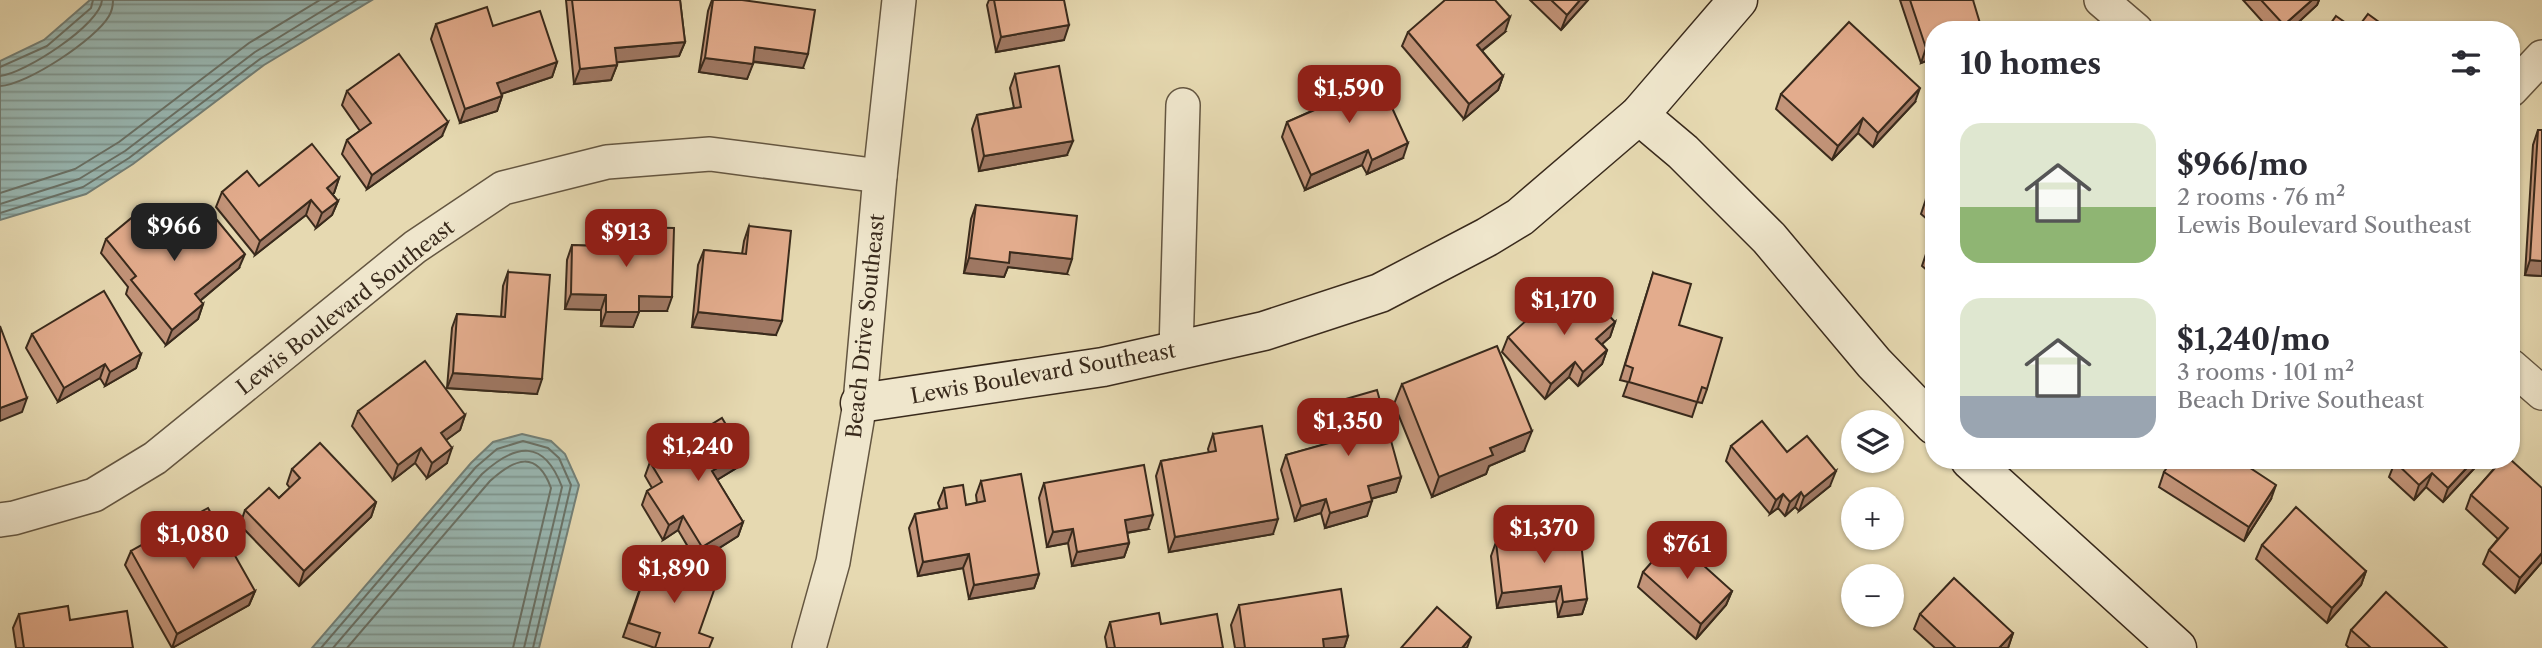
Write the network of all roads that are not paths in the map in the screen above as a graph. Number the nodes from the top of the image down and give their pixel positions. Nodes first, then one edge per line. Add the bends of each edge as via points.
1 (900, 0) edge
2 (1738, 0) edge
3 (2101, 0) edge
4 (2126, 21) edge
5 (2542, 57) edge
6 (2520, 80) edge
7 (1183, 105) dead end
8 (1639, 115) junction
9 (880, 176) junction
10 (1176, 351) junction
11 (2520, 374) edge
12 (2542, 393) edge
13 (860, 403) junction
14 (1925, 416) edge
15 (1980, 469) edge
16 (0, 520) edge
17 (809, 648) edge
18 (2177, 648) edge

1 - 9 street, Beach Drive Southeast
2 - 8 street, Lewis Boulevard Southeast
3 - 4 street
5 - 6 street
7 - 10 street
8 - 10 street, Lewis Boulevard Southeast via 1520,217 1380,293 1264,331
8 - 14 street via 1769,238 1874,363
9 - 13 street, Beach Drive Southeast
9 - 16 street, Lewis Boulevard Southeast via 710,154 607,162 503,188 415,247 155,458 94,495
10 - 13 street, Lewis Boulevard Southeast via 1103,367
11 - 12 street
13 - 17 street, Beach Drive Southeast via 834,562
15 - 18 street

